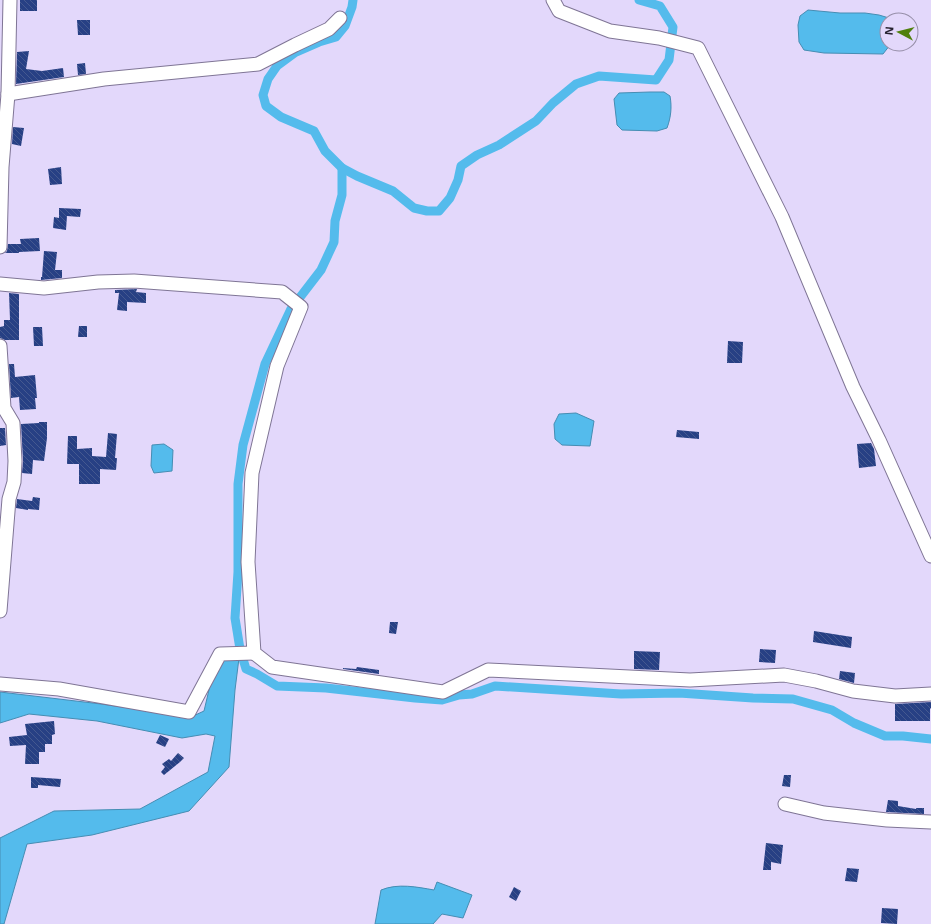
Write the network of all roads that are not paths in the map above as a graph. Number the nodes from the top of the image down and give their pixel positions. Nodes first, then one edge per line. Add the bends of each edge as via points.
1 (10, 0) edge
2 (553, 0) edge
3 (340, 18) dead end
4 (8, 94) junction
5 (0, 247) edge
6 (0, 284) edge
7 (0, 346) edge
8 (2, 408) edge
9 (931, 556) edge
10 (0, 611) edge
11 (254, 654) junction
12 (0, 684) edge
13 (931, 694) edge
14 (784, 804) dead end
15 (931, 822) edge

1 - 4 street
2 - 9 street via 559,10 610,31 659,38 698,48 782,217 853,387
3 - 4 street via 329,29 258,64 104,79
4 - 5 street via 2,167
6 - 11 street via 44,288 134,280 282,292 301,306 277,366 252,473 248,562
7 - 8 street
8 - 10 street via 13,423 15,461 14,482 9,499
11 - 12 street via 220,654 189,712 59,689
11 - 13 street via 272,667 443,692 488,670 690,680 784,675 852,691 895,696
14 - 15 street via 824,813

